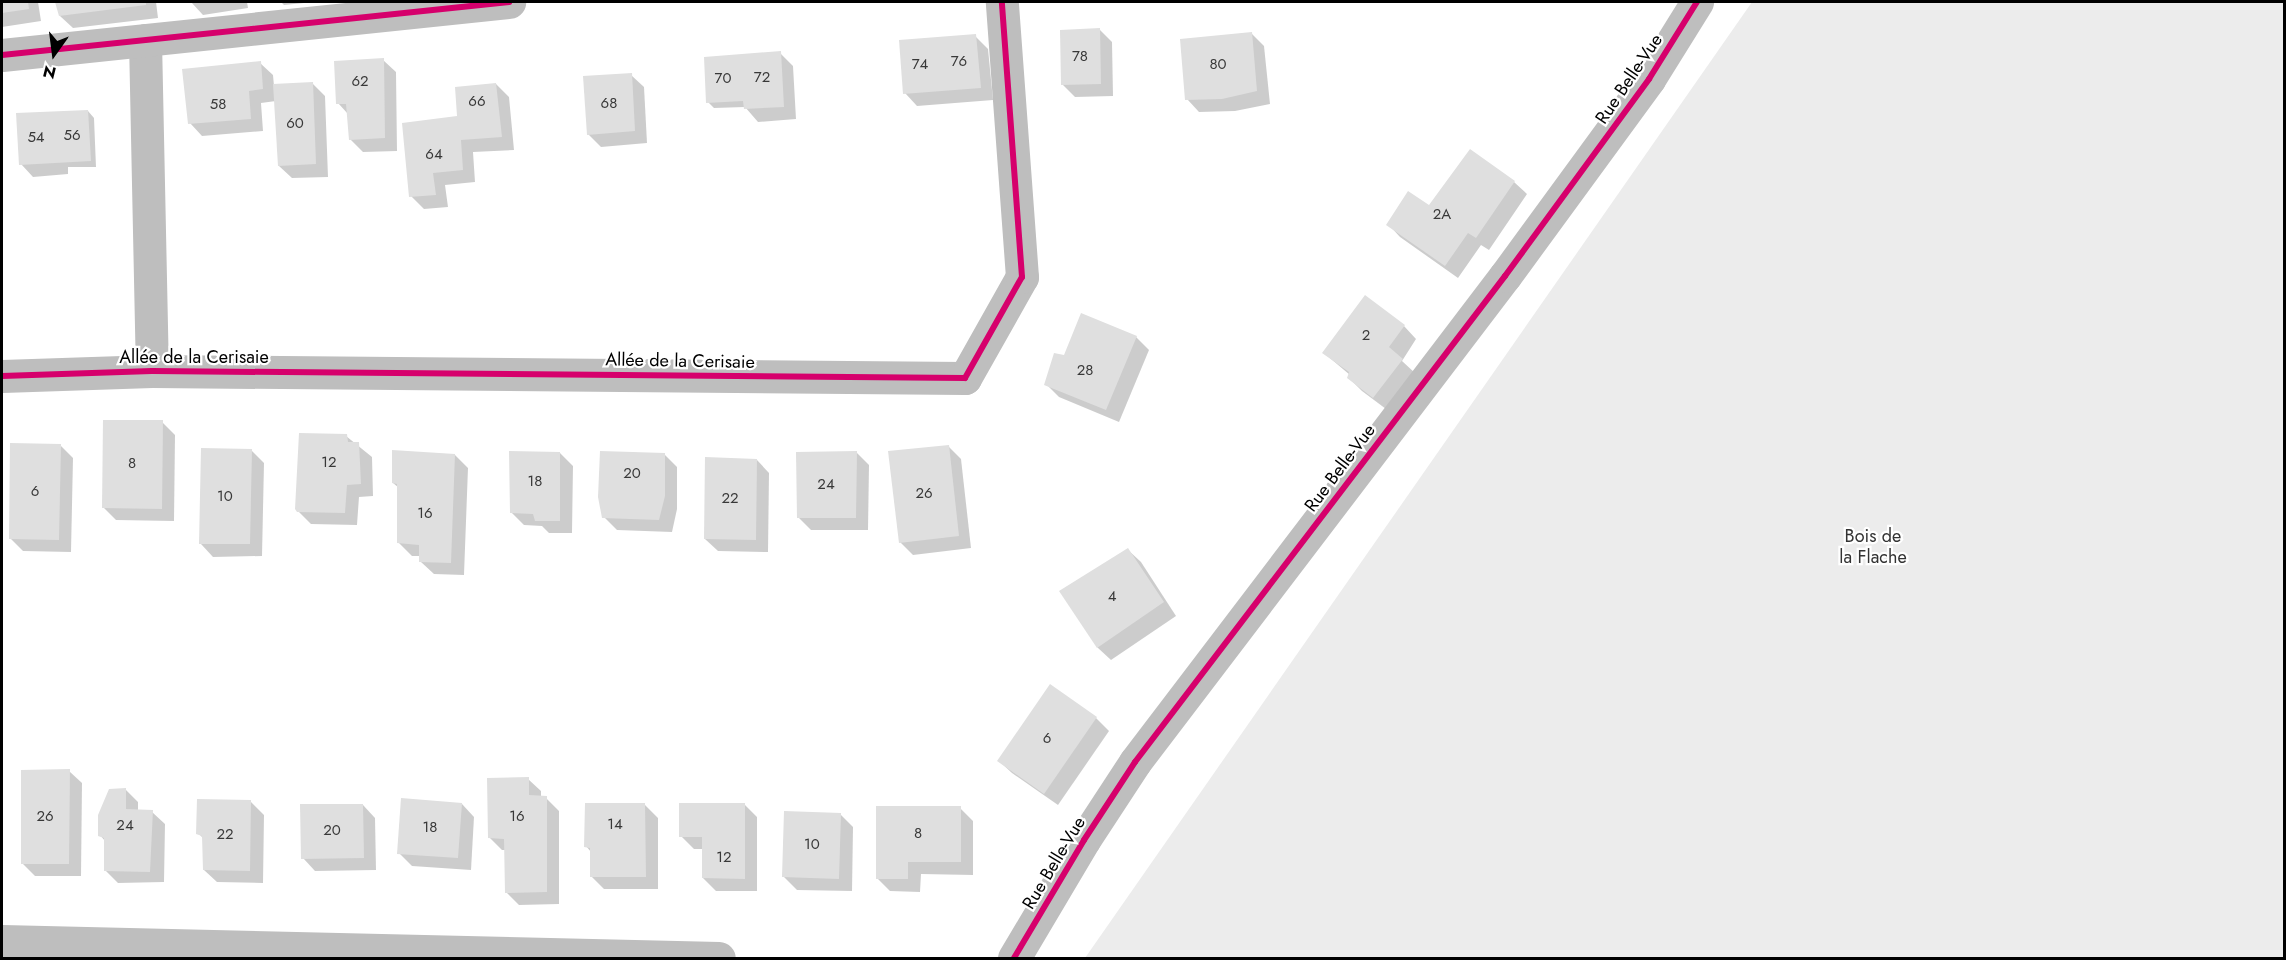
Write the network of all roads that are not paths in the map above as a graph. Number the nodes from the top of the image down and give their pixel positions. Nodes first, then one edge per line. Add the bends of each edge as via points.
1 (509, 2) edge
2 (1002, 2) edge
3 (1697, 2) edge
4 (146, 40) junction
5 (2, 55) edge
6 (152, 371) junction
7 (2, 376) edge
8 (2, 941) edge
9 (718, 958) edge
10 (1014, 958) edge

1 - 4 street
2 - 6 street, Allée de la Cerisaie via 1022,278 966,378
3 - 10 street, Rue Belle-Vue via 1649,79 1505,276 1135,762
4 - 5 street
4 - 6 street, Allée de la Cerisaie
6 - 7 street, Allée de la Cerisaie
8 - 9 street

